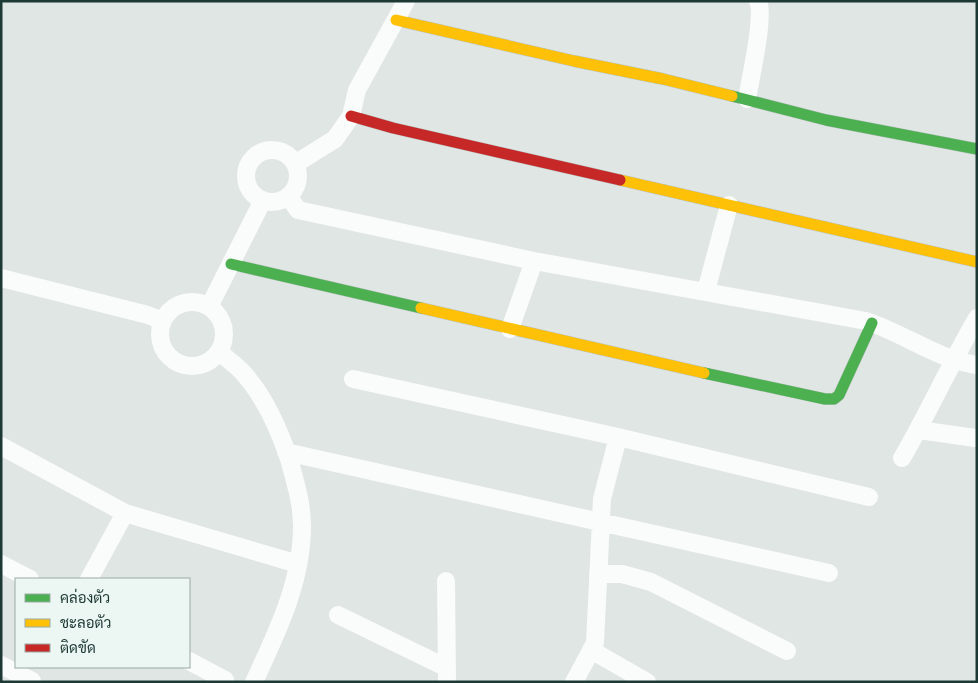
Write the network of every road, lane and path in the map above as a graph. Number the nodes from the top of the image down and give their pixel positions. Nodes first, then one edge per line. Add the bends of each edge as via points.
1 (406, 1) edge
2 (758, 1) edge
3 (396, 20) junction
4 (747, 99) junction
5 (352, 116) junction
6 (977, 149) edge
7 (295, 164) junction
8 (288, 196) junction
9 (263, 200) junction
10 (729, 206) junction
11 (534, 261) junction
12 (977, 262) edge
13 (230, 264) junction
14 (1, 278) edge
15 (706, 291) junction
16 (209, 307) junction
17 (977, 318) edge
18 (163, 321) junction
19 (872, 323) junction
20 (510, 330) junction
21 (219, 352) junction
22 (953, 360) junction
23 (977, 365) edge
24 (352, 379) dead end
25 (919, 430) junction
26 (618, 437) junction
27 (975, 438) dead end
28 (1, 446) edge
29 (286, 452) junction
30 (902, 458) dead end
31 (869, 497) dead end
32 (125, 513) junction
33 (600, 522) junction
34 (1, 564) edge
35 (298, 564) junction
36 (830, 573) dead end
37 (598, 574) junction
38 (28, 578) edge
39 (89, 578) edge
40 (446, 581) dead end
41 (338, 615) dead end
42 (592, 650) junction
43 (787, 651) dead end
44 (190, 662) edge
45 (1, 664) edge
46 (447, 675) edge
47 (34, 676) edge
48 (225, 680) dead end
49 (254, 682) edge
50 (574, 682) edge
51 (647, 682) edge

1 - 3 street
2 - 4 street via 759,27
3 - 4 street
3 - 5 street via 357,90
4 - 6 street via 826,120
5 - 7 street via 335,139
5 - 10 street
7 - 8 street via 297,181
7 - 9 street via 276,150 254,157 246,171 246,180 249,188
8 - 9 street via 280,200
8 - 11 street via 298,210
9 - 13 street
10 - 12 street
10 - 15 street
11 - 15 street
11 - 20 street
13 - 16 street
13 - 20 street
14 - 18 street
15 - 19 street
16 - 18 street via 188,302 169,312
16 - 21 street via 222,322 224,338
17 - 22 street
18 - 21 street via 160,331 165,352 182,365 203,365
19 - 20 street via 839,395 834,399 777,390
19 - 22 street
21 - 29 street via 245,374 278,428
22 - 23 street
22 - 25 street
24 - 26 street
25 - 27 street
25 - 30 street
26 - 31 street
26 - 33 street via 602,499
28 - 32 street
29 - 33 street
29 - 35 street via 302,525
32 - 35 street
32 - 39 street
33 - 36 street
33 - 37 street
34 - 38 street
35 - 49 street via 288,606
37 - 42 street via 596,633
37 - 43 street via 622,574 651,582
40 - 46 street
41 - 46 street
42 - 50 street
42 - 51 street
44 - 48 street
45 - 47 street

